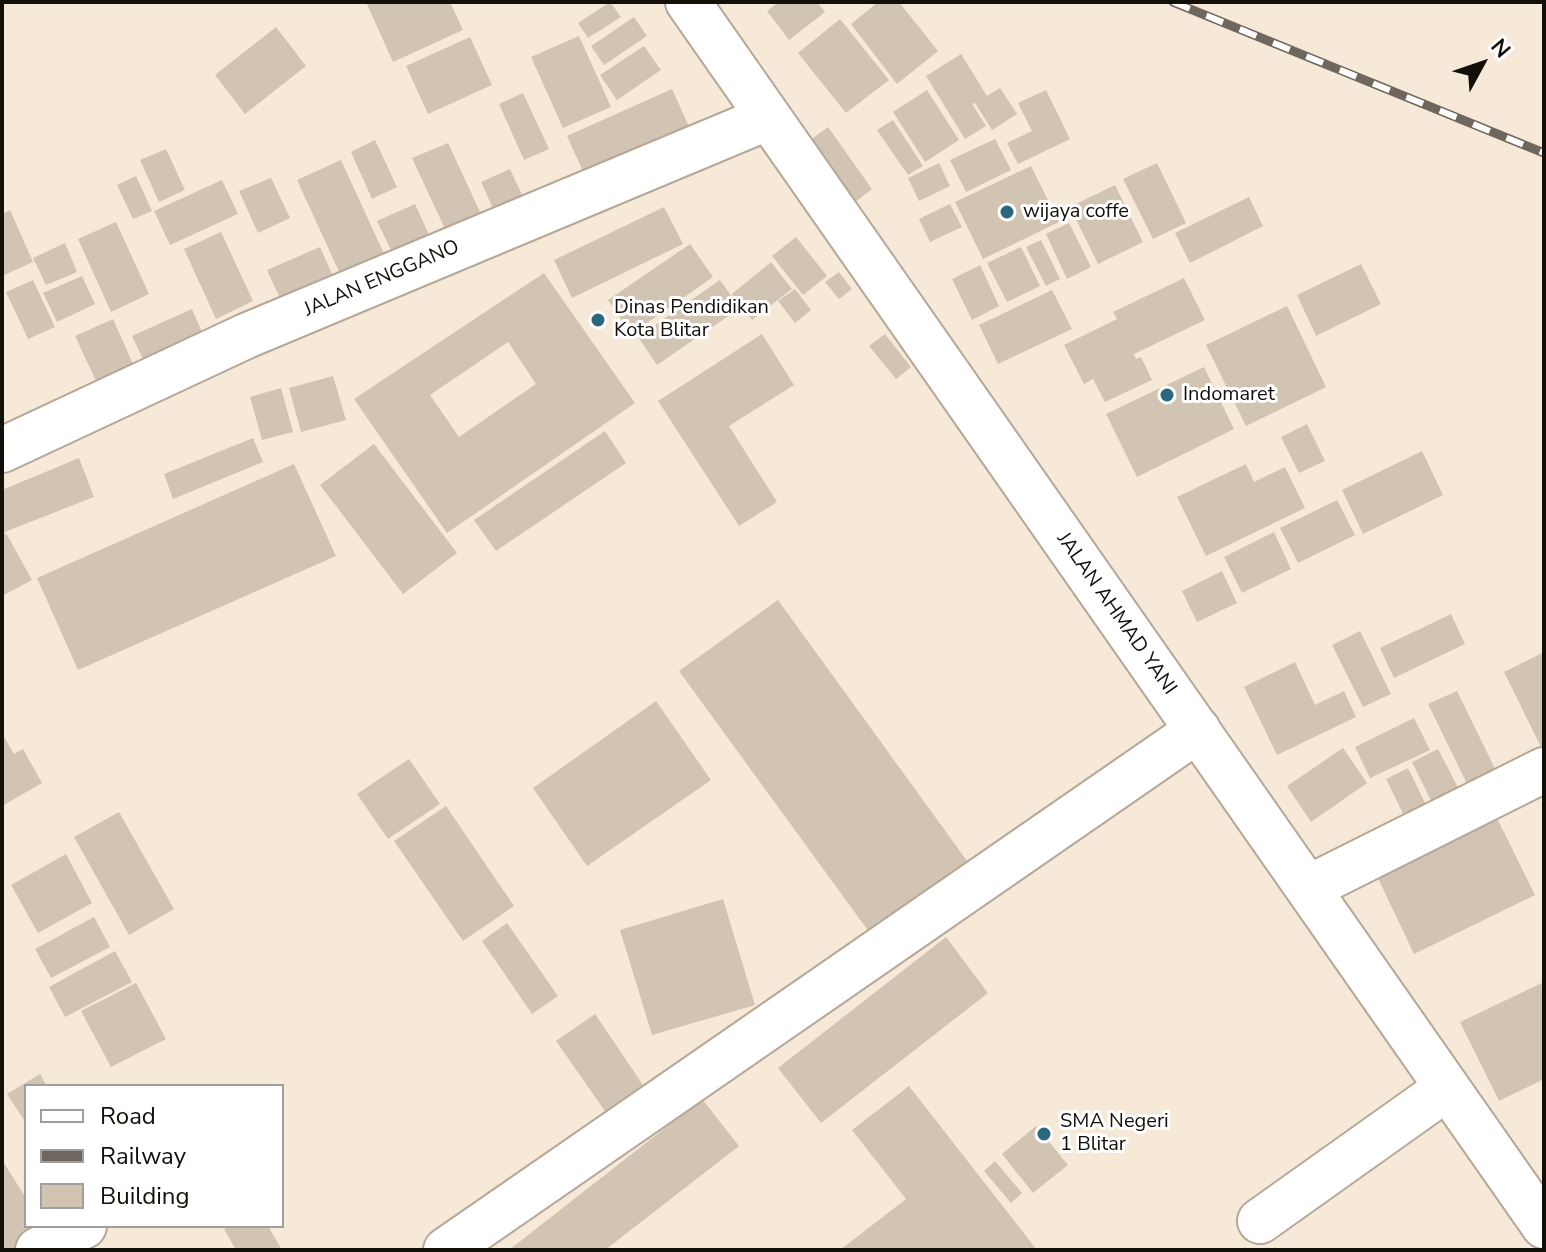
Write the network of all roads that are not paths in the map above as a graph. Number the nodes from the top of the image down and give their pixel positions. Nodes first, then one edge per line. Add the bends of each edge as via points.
1 (688, 2) edge
2 (767, 118) junction
3 (2, 450) edge
4 (1198, 730) junction
5 (1544, 770) edge
6 (1310, 887) junction
7 (1447, 1088) junction
8 (1260, 1221) dead end
9 (1544, 1226) edge
10 (80, 1228) edge
11 (38, 1250) edge
12 (446, 1250) edge

1 - 2 main road, JALAN AHMAD YANI
2 - 3 main road, JALAN ENGGANO via 246,336
2 - 4 main road, JALAN AHMAD YANI
4 - 6 main road, JALAN AHMAD YANI
4 - 12 main road
5 - 6 main road
6 - 7 main road, JALAN AHMAD YANI
7 - 8 main road
7 - 9 main road, JALAN AHMAD YANI
10 - 11 main road

